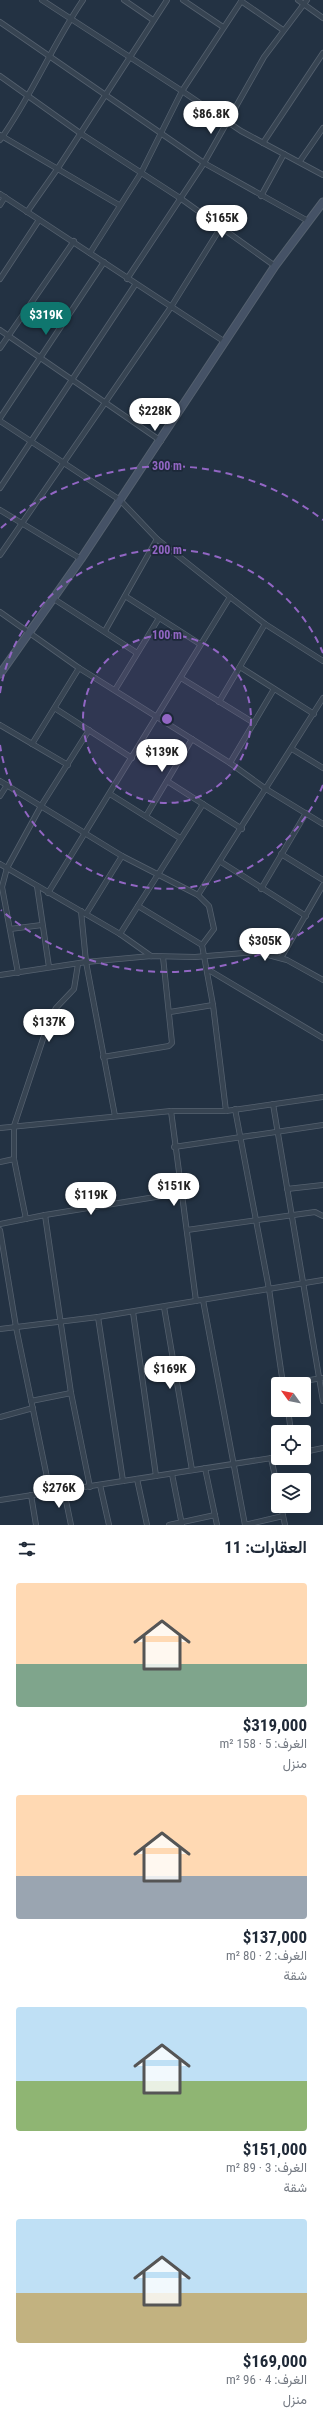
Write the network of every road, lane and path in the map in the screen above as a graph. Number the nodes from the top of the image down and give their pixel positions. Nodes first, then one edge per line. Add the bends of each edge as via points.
1 (42, 0) edge
2 (83, 0) edge
3 (124, 0) edge
4 (167, 0) edge
5 (183, 0) edge
6 (241, 0) edge
7 (298, 0) edge
8 (306, 2) edge
9 (323, 18) edge
10 (70, 19) junction
11 (153, 20) junction
12 (0, 22) edge
13 (223, 27) junction
14 (283, 30) junction
15 (323, 52) edge
16 (48, 54) junction
17 (129, 56) junction
18 (0, 76) edge
19 (182, 90) junction
20 (106, 93) junction
21 (28, 95) junction
22 (228, 122) junction
23 (323, 128) edge
24 (80, 133) junction
25 (162, 133) junction
26 (1, 137) edge
27 (263, 143) junction
28 (284, 154) junction
29 (300, 161) junction
30 (204, 162) junction
31 (58, 168) junction
32 (141, 173) junction
33 (323, 175) edge
34 (0, 194) edge
35 (261, 196) junction
36 (5, 198) junction
37 (180, 198) junction
38 (323, 202) edge
39 (0, 205) edge
40 (119, 205) junction
41 (27, 212) junction
42 (39, 220) junction
43 (308, 221) junction
44 (220, 227) junction
45 (74, 240) junction
46 (90, 253) junction
47 (104, 262) junction
48 (275, 266) junction
49 (0, 279) edge
50 (127, 279) junction
51 (135, 285) junction
52 (171, 308) junction
53 (0, 330) edge
54 (8, 336) junction
55 (225, 342) junction
56 (0, 348) edge
57 (41, 358) junction
58 (73, 380) junction
59 (105, 403) junction
60 (0, 418) edge
61 (0, 421) edge
62 (161, 441) junction
63 (32, 442) junction
64 (63, 462) junction
65 (0, 488) edge
66 (120, 500) junction
67 (0, 510) edge
68 (21, 522) junction
69 (157, 539) junction
70 (0, 555) edge
71 (81, 559) junction
72 (124, 596) junction
73 (230, 597) junction
74 (54, 599) junction
75 (0, 612) edge
76 (159, 618) junction
77 (265, 624) junction
78 (105, 631) junction
79 (29, 632) junction
80 (200, 644) junction
81 (138, 653) junction
82 (323, 661) edge
83 (240, 667) junction
84 (79, 668) junction
85 (0, 674) edge
86 (181, 678) junction
87 (274, 689) junction
88 (115, 690) junction
89 (323, 698) edge
90 (219, 702) junction
91 (56, 709) junction
92 (314, 714) junction
93 (158, 717) junction
94 (254, 723) junction
95 (0, 725) edge
96 (89, 730) junction
97 (192, 739) junction
98 (32, 744) junction
99 (292, 749) junction
100 (132, 758) junction
101 (230, 763) junction
102 (68, 765) junction
103 (323, 768) edge
104 (0, 781) edge
105 (167, 781) junction
106 (6, 785) junction
107 (266, 789) junction
108 (110, 794) junction
109 (0, 796) edge
110 (202, 804) junction
111 (41, 806) junction
112 (306, 813) junction
113 (146, 816) junction
114 (323, 824) edge
115 (242, 829) junction
116 (84, 833) junction
117 (180, 838) junction
118 (281, 854) junction
119 (122, 856) junction
120 (221, 862) junction
121 (0, 864) edge
122 (7, 868) junction
123 (158, 874) junction
124 (323, 880) edge
125 (323, 885) edge
126 (37, 886) junction
127 (261, 889) junction
128 (48, 893) junction
129 (198, 895) junction
130 (138, 906) junction
131 (81, 911) junction
132 (86, 914) junction
133 (306, 916) junction
134 (0, 917) edge
135 (7, 917) junction
136 (42, 925) junction
137 (10, 929) junction
138 (120, 934) junction
139 (202, 945) junction
140 (205, 955) junction
141 (151, 956) junction
142 (163, 956) junction
143 (281, 958) junction
144 (86, 962) junction
145 (78, 964) junction
146 (49, 967) junction
147 (207, 969) junction
148 (18, 973) junction
149 (0, 975) edge
150 (323, 980) edge
151 (213, 1005) junction
152 (170, 1012) junction
153 (323, 1038) edge
154 (103, 1057) junction
155 (323, 1096) edge
156 (272, 1104) junction
157 (235, 1109) junction
158 (171, 1111) junction
159 (226, 1111) junction
160 (115, 1116) junction
161 (323, 1125) edge
162 (14, 1126) junction
163 (0, 1128) edge
164 (277, 1133) junction
165 (240, 1138) junction
166 (174, 1147) junction
167 (14, 1159) junction
168 (0, 1162) edge
169 (323, 1185) edge
170 (287, 1189) junction
171 (180, 1193) junction
172 (45, 1215) junction
173 (292, 1216) junction
174 (323, 1216) edge
175 (26, 1219) junction
176 (255, 1220) junction
177 (0, 1224) edge
178 (0, 1230) edge
179 (187, 1230) junction
180 (2, 1255) edge
181 (323, 1280) edge
182 (304, 1283) junction
183 (269, 1289) junction
184 (203, 1300) junction
185 (196, 1301) junction
186 (164, 1307) junction
187 (133, 1312) junction
188 (98, 1317) junction
189 (60, 1322) junction
190 (16, 1327) junction
191 (0, 1329) edge
192 (283, 1377) edge
193 (321, 1378) edge
194 (311, 1380) edge
195 (71, 1393) junction
196 (31, 1401) junction
197 (323, 1401) edge
198 (33, 1408) junction
199 (0, 1417) edge
200 (323, 1448) edge
201 (311, 1451) edge
202 (271, 1458) edge
203 (234, 1464) junction
204 (205, 1468) junction
205 (192, 1470) junction
206 (172, 1474) junction
207 (156, 1476) junction
208 (138, 1479) junction
209 (123, 1481) junction
210 (100, 1485) junction
211 (90, 1487) junction
212 (64, 1491) junction
213 (50, 1492) junction
214 (31, 1495) junction
215 (0, 1500) edge
216 (282, 1513) edge
217 (215, 1515) junction
218 (283, 1516) junction
219 (182, 1524) edge
220 (36, 1525) edge
221 (71, 1525) edge
222 (109, 1525) edge
223 (147, 1525) edge
224 (169, 1525) edge
225 (217, 1525) edge
226 (245, 1525) edge
227 (285, 1525) edge

1 - 10 street
2 - 10 street
3 - 11 street
4 - 11 street
5 - 13 street
6 - 13 street
6 - 14 street
7 - 8 street
8 - 9 street
8 - 14 street
10 - 16 street
10 - 17 street
11 - 17 street
12 - 16 street
13 - 19 street
14 - 22 street via 256,70
15 - 27 street
16 - 20 street
16 - 21 street
17 - 19 street
17 - 20 street
18 - 21 street
19 - 22 street
19 - 25 street
20 - 24 street
20 - 25 street
21 - 24 street
21 - 26 street
22 - 27 street
22 - 30 street
23 - 29 street
24 - 31 street
24 - 32 street
25 - 30 street
25 - 32 street
26 - 31 street
27 - 28 street
28 - 29 street
28 - 35 street
29 - 33 street
30 - 35 street
30 - 37 street
31 - 40 street
31 - 41 street
32 - 37 street
32 - 40 street
34 - 36 street
35 - 43 street
36 - 39 street
36 - 41 street
37 - 44 street
37 - 50 street
38 - 43 street
40 - 46 street
41 - 42 street
42 - 45 street
42 - 49 street
43 - 48 street
44 - 48 street
44 - 52 street
45 - 46 street
45 - 54 street
46 - 47 street
47 - 50 street
47 - 57 street
48 - 55 street
50 - 51 street
51 - 52 street
51 - 58 street
52 - 55 street
52 - 59 street
53 - 54 street
54 - 56 street
54 - 57 street
55 - 62 street
57 - 58 street
57 - 60 street
58 - 59 street
58 - 63 street
59 - 62 street
59 - 64 street
61 - 63 street
62 - 66 street
63 - 64 street
63 - 65 street
64 - 66 street
64 - 68 street
66 - 69 street
66 - 71 street
67 - 68 street
68 - 70 street
68 - 71 street
69 - 72 street
69 - 73 street
71 - 74 street
72 - 76 street
72 - 78 street
73 - 77 street
73 - 80 street
74 - 78 street
74 - 79 street
75 - 79 street
76 - 80 street
76 - 81 street
77 - 82 street
77 - 83 street
78 - 81 street
79 - 84 street
79 - 85 street
80 - 86 street
81 - 88 street
83 - 87 street
83 - 90 street
84 - 88 street
84 - 91 street
86 - 90 street
86 - 93 street
87 - 92 street
87 - 94 street
88 - 93 street
89 - 92 street
90 - 94 street
91 - 96 street
91 - 98 street
92 - 99 street
93 - 97 street
93 - 100 street
94 - 101 street
95 - 98 street
96 - 100 street
96 - 102 street
97 - 101 street
97 - 105 street
98 - 102 street
99 - 103 street
99 - 107 street
100 - 108 street
101 - 107 street
102 - 111 street
104 - 106 street
105 - 110 street
105 - 113 street
106 - 109 street
106 - 111 street
107 - 112 street
107 - 115 street
108 - 113 street
108 - 116 street
110 - 115 street
110 - 117 street
111 - 116 street
111 - 122 street
112 - 114 street
112 - 118 street
113 - 117 street
115 - 120 street
116 - 119 street
116 - 128 street
117 - 123 street
118 - 124 street
118 - 127 street
119 - 123 street
119 - 132 street
120 - 127 street
120 - 129 street
121 - 122 street
122 - 126 street
122 - 135 street via 2,887
123 - 129 street
123 - 130 street
125 - 133 street
126 - 128 street
126 - 136 street
127 - 133 street
128 - 131 street
129 - 139 street via 209,906 215,923 214,929
130 - 138 street
130 - 139 street
131 - 132 street
131 - 144 street
132 - 138 street
133 - 143 street
134 - 135 street
135 - 137 street
136 - 137 street
136 - 146 street
137 - 148 street
138 - 141 street
139 - 140 street
140 - 142 street
140 - 143 street via 257,952
140 - 147 street
141 - 142 street
141 - 144 street
142 - 152 street
143 - 150 street
144 - 145 street
144 - 154 street
145 - 146 street
145 - 162 street via 74,989 56,1008 49,1021
146 - 148 street
147 - 151 street
147 - 153 street
148 - 149 street
151 - 152 street
151 - 159 street
152 - 154 street via 173,1040 169,1046
154 - 160 street
155 - 156 street
156 - 157 street
156 - 164 street
157 - 159 street
157 - 165 street
158 - 159 street
158 - 160 street
158 - 166 street
160 - 162 street
161 - 164 street
162 - 163 street
162 - 167 street
164 - 165 street
164 - 170 street
165 - 166 street
165 - 176 street
166 - 171 street
167 - 168 street
167 - 175 street
169 - 170 street
170 - 173 street
171 - 172 street
171 - 179 street
172 - 175 street
172 - 189 street
173 - 174 street via 315,1212
173 - 176 street
173 - 182 street
175 - 177 street
176 - 179 street
176 - 183 street
178 - 180 street
179 - 185 street
180 - 190 street
181 - 182 street
182 - 183 street
182 - 193 street
183 - 184 street
183 - 192 street
184 - 185 street
184 - 203 street
185 - 186 street
186 - 187 street
186 - 205 street
187 - 188 street
187 - 207 street
188 - 189 street
188 - 209 street
189 - 190 street
189 - 195 street
190 - 191 street
190 - 196 street
193 - 194 street
193 - 197 street
195 - 196 street
195 - 211 street
196 - 198 street
198 - 199 street
198 - 213 street
200 - 201 street
202 - 203 street
203 - 204 street
203 - 226 street
204 - 205 street
204 - 217 street
205 - 206 street
206 - 207 street
206 - 219 street
207 - 208 street
208 - 209 street
208 - 223 street
209 - 210 street
210 - 211 street
210 - 222 street
211 - 212 street
212 - 213 street
212 - 221 street
213 - 214 street
214 - 215 street
214 - 220 street
216 - 218 street
217 - 219 street
217 - 225 street
218 - 226 street
218 - 227 street
219 - 224 street

